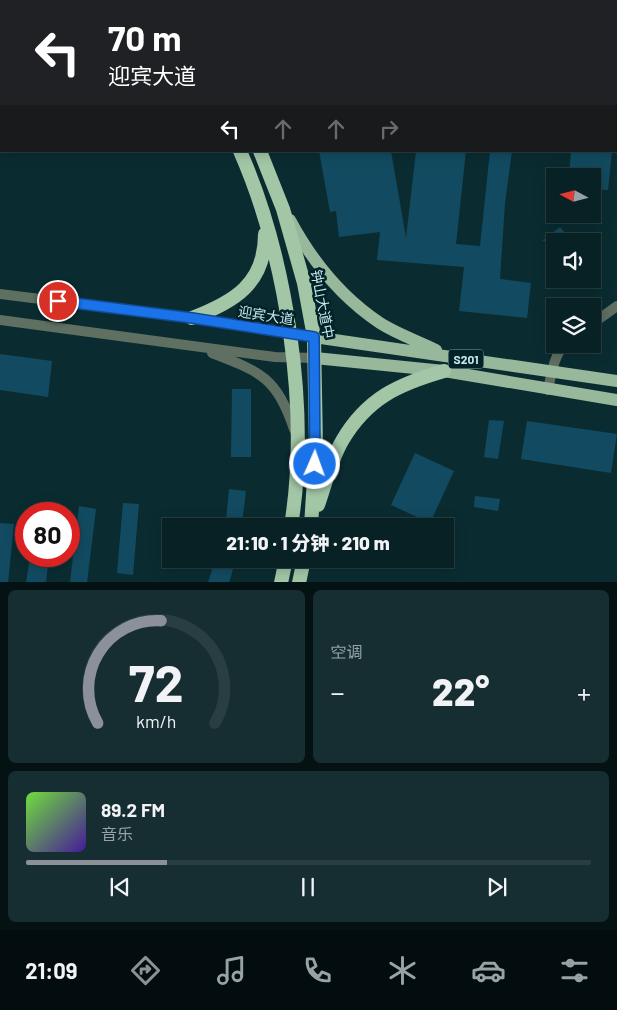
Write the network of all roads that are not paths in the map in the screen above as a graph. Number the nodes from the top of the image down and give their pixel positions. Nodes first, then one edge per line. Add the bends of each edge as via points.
1 (240, 152) edge
2 (260, 152) edge
3 (283, 209) junction
4 (265, 216) junction
5 (0, 294) edge
6 (617, 306) edge
7 (192, 318) junction
8 (601, 318) edge
9 (0, 320) edge
10 (290, 334) junction
11 (314, 337) junction
12 (198, 347) junction
13 (559, 353) edge
14 (447, 356) junction
15 (292, 357) junction
16 (316, 358) junction
17 (444, 371) junction
18 (551, 373) junction
19 (617, 381) edge
20 (548, 390) junction
21 (617, 400) edge
22 (297, 439) junction
23 (292, 518) edge
24 (312, 518) edge
25 (313, 518) edge
26 (284, 568) edge
27 (302, 568) edge
28 (281, 582) edge
29 (299, 582) edge

1 - 4 highway
2 - 3 highway, 钟山大道中
3 - 11 highway, 钟山大道中 via 304,283
3 - 14 main road via 306,249 342,292 381,323
4 - 7 highway via 265,246 260,266 249,286 216,309
4 - 10 highway
5 - 7 street, 迎宾大道
6 - 8 street
7 - 10 street, 迎宾大道
9 - 12 street
10 - 11 street, 迎宾大道
10 - 15 highway
11 - 14 main road, 迎宾大道 / S201
11 - 16 highway, 钟山大道中
12 - 15 street
12 - 22 street via 262,375 286,407
13 - 18 street
14 - 18 main road, 迎宾大道 / S201
15 - 16 street
15 - 22 highway
16 - 17 main road, S201
16 - 24 highway, 钟山大道中
17 - 20 main road, S201
17 - 25 highway via 409,381 386,392 364,412 342,441
18 - 19 main road, 迎宾大道 / S201
18 - 20 street
20 - 21 main road, S201
22 - 23 highway
26 - 28 highway
27 - 29 highway

